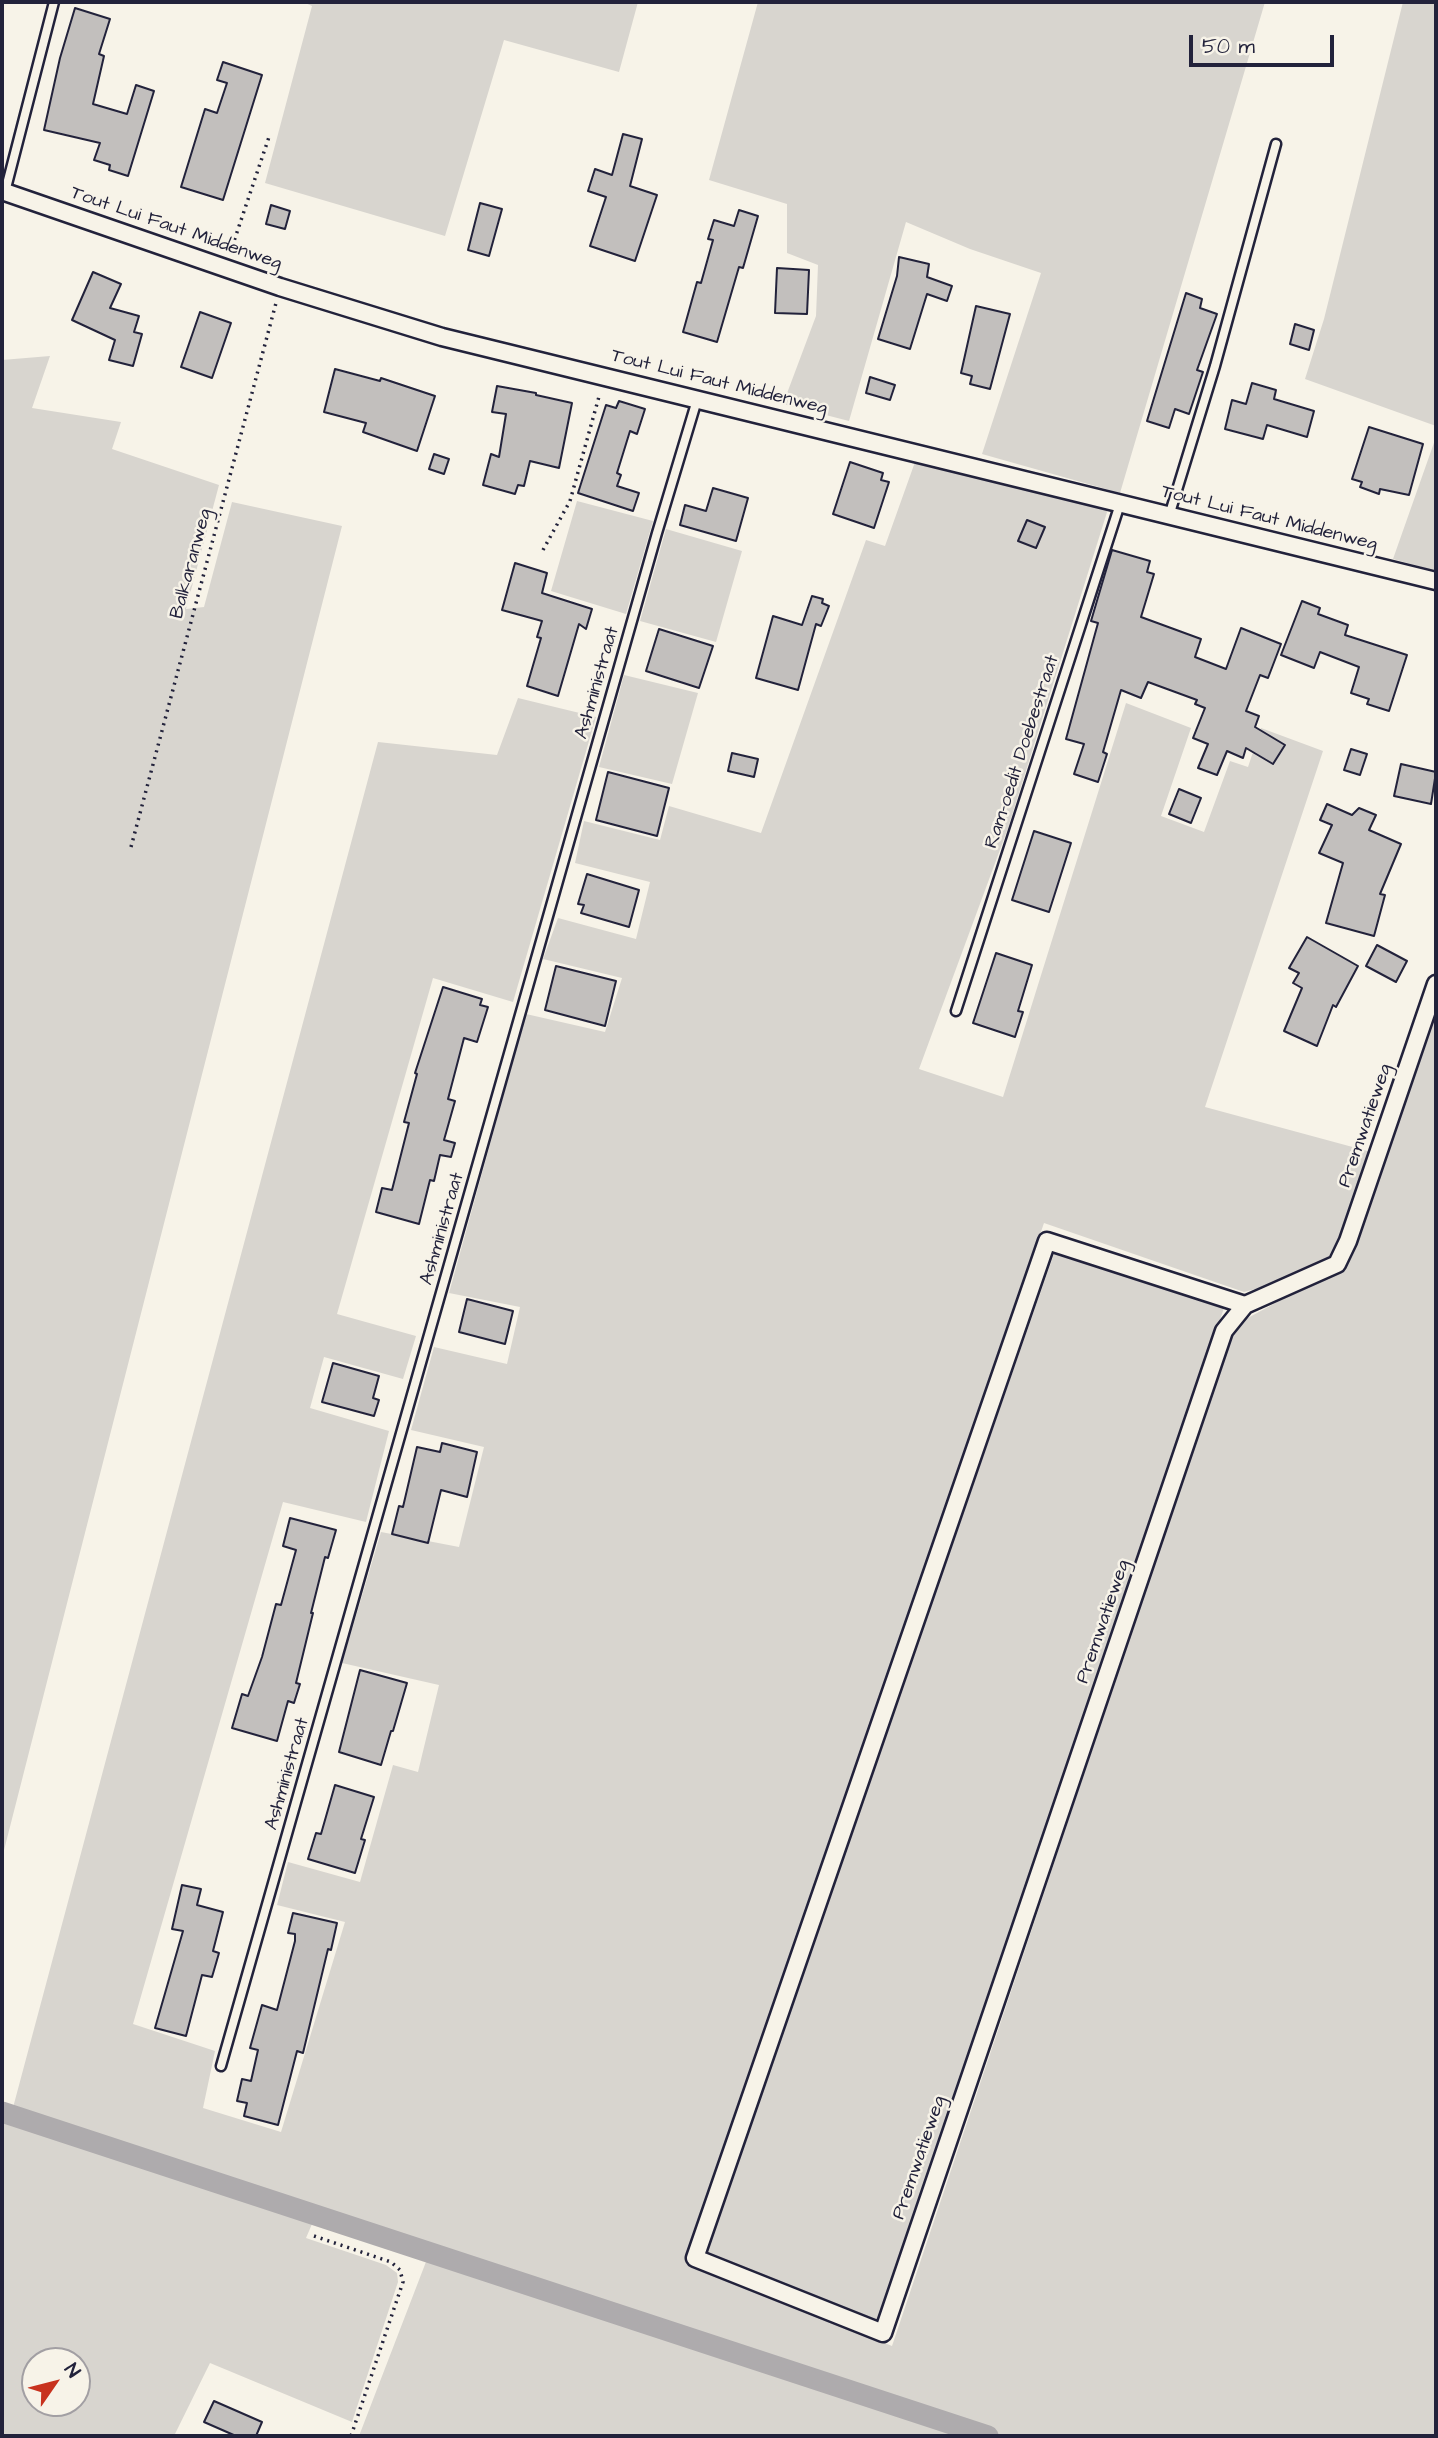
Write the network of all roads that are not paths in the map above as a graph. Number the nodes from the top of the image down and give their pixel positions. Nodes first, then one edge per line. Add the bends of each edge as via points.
1 (54, 2) edge
2 (1276, 144) dead end
3 (4, 192) edge
4 (697, 400) junction
5 (1119, 504) junction
6 (1169, 516) junction
7 (1436, 581) edge
8 (1436, 984) edge
9 (956, 1011) dead end
10 (1245, 1305) junction
11 (221, 2066) dead end

1 - 3 lane
2 - 6 lane
3 - 4 street, Tout Lui Faut Middenweg via 442,337
4 - 5 street, Tout Lui Faut Middenweg
4 - 11 lane, Ashministraat
5 - 6 street, Tout Lui Faut Middenweg
5 - 9 lane, Ram-oedit Doebestraat
6 - 7 street, Tout Lui Faut Middenweg
8 - 10 street, Premwatieweg via 1348,1241 1336,1264
10 - 10 street, Premwatieweg via 1224,1331 883,2333 695,2258 1047,1241

